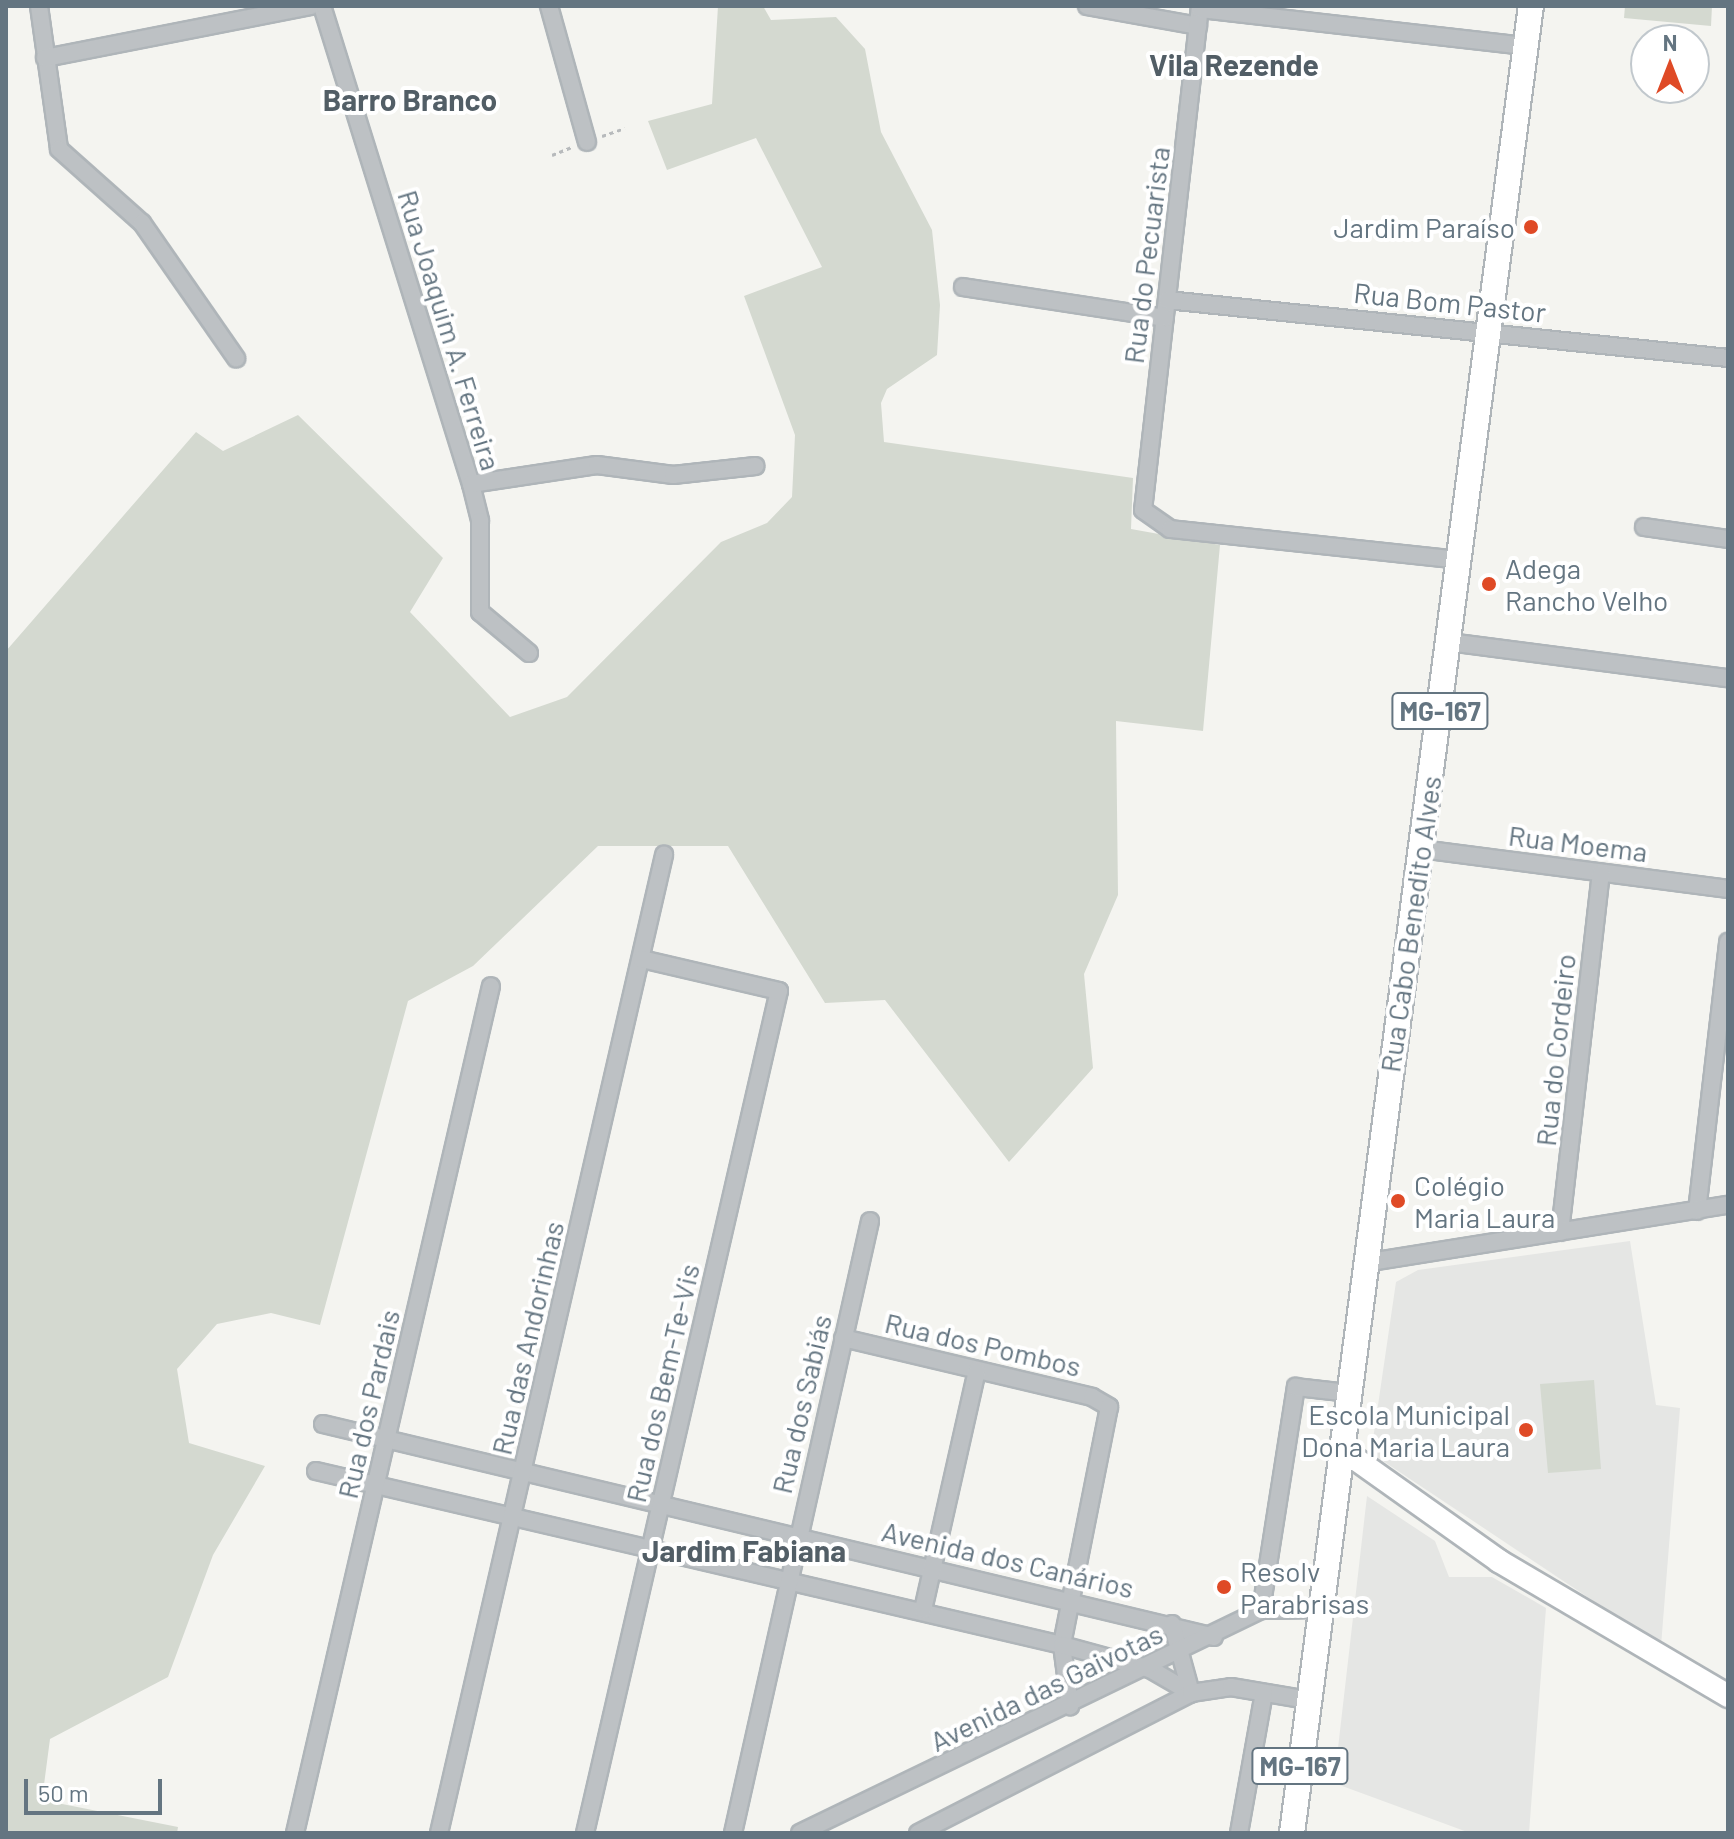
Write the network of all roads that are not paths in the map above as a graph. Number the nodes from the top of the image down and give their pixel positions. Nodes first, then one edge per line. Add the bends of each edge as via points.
1 (39, 6) edge
2 (311, 6) edge
3 (322, 6) edge
4 (549, 6) edge
5 (1087, 6) edge
6 (1531, 6) edge
7 (1200, 7) edge
8 (1198, 26) junction
9 (1526, 46) junction
10 (45, 58) junction
11 (587, 142) road end
12 (963, 287) dead end
13 (1167, 300) junction
14 (1165, 318) junction
15 (1489, 332) junction
16 (236, 358) dead end
17 (1728, 358) edge
18 (756, 466) dead end
19 (471, 484) junction
20 (1644, 527) dead end
21 (1728, 539) edge
22 (1460, 560) junction
23 (1449, 642) junction
24 (529, 653) dead end
25 (1728, 678) edge
26 (1421, 849) junction
27 (664, 855) dead end
28 (1601, 873) junction
29 (1728, 889) edge
30 (1728, 942) edge
31 (642, 959) junction
32 (491, 986) dead end
33 (1728, 1205) edge
34 (1697, 1211) junction
35 (870, 1221) dead end
36 (1560, 1232) junction
37 (1364, 1263) junction
38 (843, 1338) junction
39 (977, 1371) junction
40 (1349, 1393) junction
41 (323, 1424) dead end
42 (386, 1439) junction
43 (1340, 1448) junction
44 (316, 1471) dead end
45 (522, 1472) junction
46 (375, 1486) junction
47 (660, 1505) junction
48 (513, 1517) junction
49 (797, 1538) junction
50 (649, 1550) junction
51 (933, 1567) junction
52 (786, 1580) junction
53 (1068, 1602) junction
54 (1319, 1609) junction
55 (923, 1610) junction
56 (1261, 1610) junction
57 (1172, 1624) junction
58 (1214, 1637) junction
59 (1062, 1645) junction
60 (1177, 1654) junction
61 (1150, 1669) junction
62 (1191, 1693) junction
63 (1264, 1693) junction
64 (1727, 1698) edge
65 (1308, 1700) junction
66 (1070, 1706) junction
67 (295, 1833) edge
68 (439, 1833) edge
69 (585, 1833) edge
70 (733, 1833) edge
71 (800, 1833) edge
72 (918, 1833) edge
73 (1239, 1833) edge
74 (1292, 1833) edge

1 - 10 street
2 - 10 street
3 - 19 street, Rua Joaquim A. Ferreira
4 - 11 street
5 - 8 street
6 - 9 main road, Rua Cabo Benedito Alves / MG-167
7 - 8 street, Rua do Pecuarista
7 - 9 street
8 - 13 street, Rua do Pecuarista
9 - 15 main road, Rua Cabo Benedito Alves / MG-167
10 - 16 street via 59,149 142,223
12 - 14 street
13 - 14 street, Rua do Pecuarista
13 - 15 street, Rua Bom Pastor
14 - 22 street, Rua do Pecuarista via 1143,510 1170,529
15 - 17 street, Rua Bom Pastor
15 - 22 main road, Rua Cabo Benedito Alves / MG-167
18 - 19 street via 673,475 597,465
19 - 24 street, Rua Joaquim A. Ferreira via 480,521 480,612
20 - 21 street
22 - 23 main road, Rua Cabo Benedito Alves / MG-167
23 - 25 street
23 - 26 main road, Rua Cabo Benedito Alves / MG-167
26 - 28 street, Rua Moema
26 - 37 main road, Rua Cabo Benedito Alves / MG-167
27 - 31 street, Rua das Andorinhas
28 - 29 street, Rua Moema
28 - 36 street, Rua do Cordeiro
30 - 34 street
31 - 45 street, Rua das Andorinhas
31 - 47 street, Rua dos Bem-Te-Vis via 779,991
32 - 42 street, Rua dos Pardais
33 - 34 street
34 - 36 street
35 - 38 street, Rua dos Sabiás
36 - 37 street
37 - 40 main road, Rua Cabo Benedito Alves / MG-167
38 - 39 street, Rua dos Pombos
38 - 49 street, Rua dos Sabiás
39 - 51 street
39 - 53 street, Rua dos Pombos via 1109,1407
40 - 43 main road, Rua Cabo Benedito Alves / MG-167
40 - 56 street via 1296,1387
41 - 42 street, Avenida dos Canários
42 - 45 street, Avenida dos Canários
42 - 46 street, Rua dos Pardais
43 - 54 main road, Rua Cabo Benedito Alves / MG-167
43 - 64 street via 1499,1561
44 - 46 street
45 - 47 street, Avenida dos Canários
45 - 48 street, Rua das Andorinhas
46 - 48 street
46 - 67 street, Rua dos Pardais
47 - 49 street, Avenida dos Canários
47 - 50 street, Rua dos Bem-Te-Vis
48 - 50 street
48 - 68 street, Rua das Andorinhas
49 - 51 street, Avenida dos Canários
49 - 52 street, Rua dos Sabiás
50 - 52 street
50 - 69 street, Rua dos Bem-Te-Vis
51 - 53 street, Avenida dos Canários
51 - 55 street
52 - 55 street
52 - 70 street, Rua dos Sabiás
53 - 57 street, Avenida dos Canários
53 - 59 street
54 - 56 street, Avenida das Gaivotas
54 - 65 main road, Rua Cabo Benedito Alves / MG-167
55 - 59 street
56 - 58 street, Avenida das Gaivotas
57 - 58 street, Avenida dos Canários
57 - 60 street
58 - 60 street, Avenida das Gaivotas
59 - 61 street
59 - 66 street
60 - 61 street, Avenida das Gaivotas
60 - 62 street
61 - 62 street
61 - 66 street, Avenida das Gaivotas
62 - 63 street via 1231,1687
62 - 72 street
63 - 65 street
63 - 73 street
65 - 74 main road, MG-167
66 - 71 street, Avenida das Gaivotas

